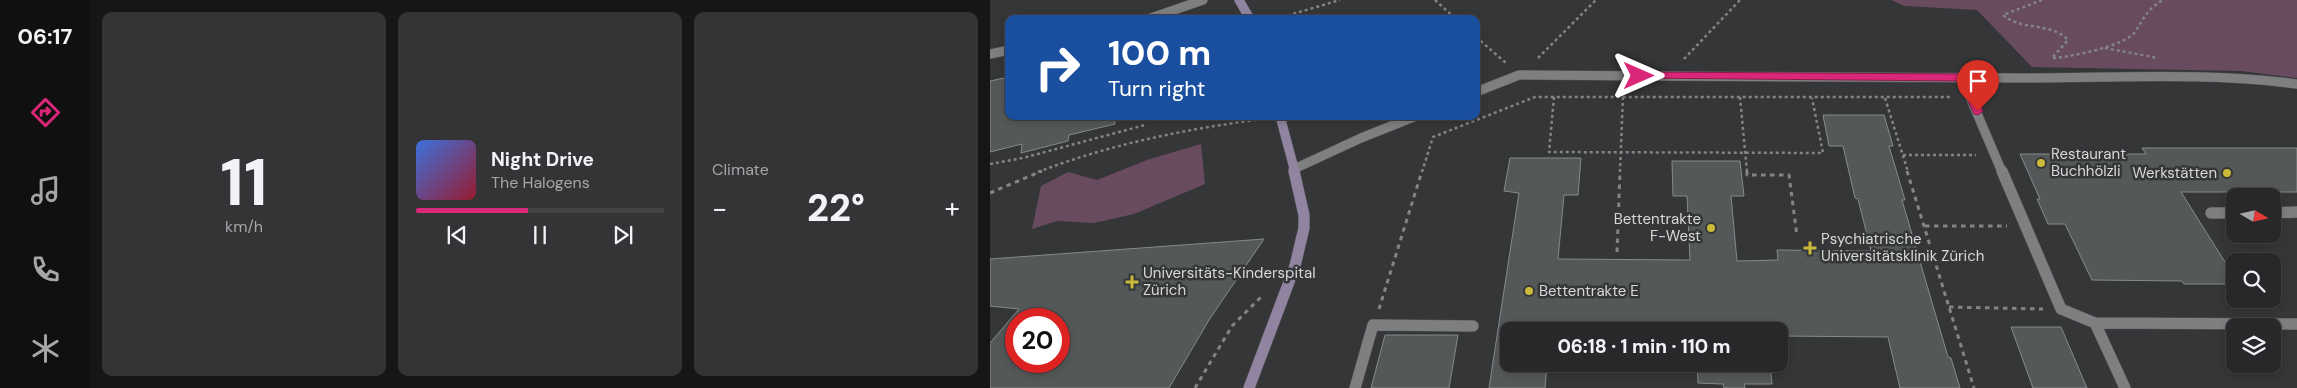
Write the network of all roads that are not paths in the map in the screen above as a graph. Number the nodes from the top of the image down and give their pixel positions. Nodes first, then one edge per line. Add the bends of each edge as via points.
1 (1203, 0) edge
2 (1239, 0) edge
3 (1160, 15) edge
4 (1248, 15) edge
5 (1005, 51) edge
6 (990, 54) edge
7 (1962, 78) junction
8 (2297, 84) edge
9 (1480, 90) edge
10 (1281, 120) edge
11 (1406, 120) edge
12 (1294, 169) junction
13 (2297, 212) edge
14 (2211, 213) dead end
15 (2226, 213) edge
16 (2281, 213) edge
17 (2095, 323) junction
18 (2297, 324) edge
19 (1473, 326) dead end
20 (1249, 388) edge
21 (1355, 388) edge
22 (2124, 388) edge

1 - 3 street
2 - 4 street
5 - 6 street
7 - 8 street via 2159,74
7 - 9 street via 1519,75
7 - 17 street via 2061,309
10 - 12 street
11 - 12 street
12 - 20 street via 1304,214 1301,245
13 - 16 street
14 - 15 street
17 - 18 street
17 - 22 street
19 - 21 street via 1373,325

